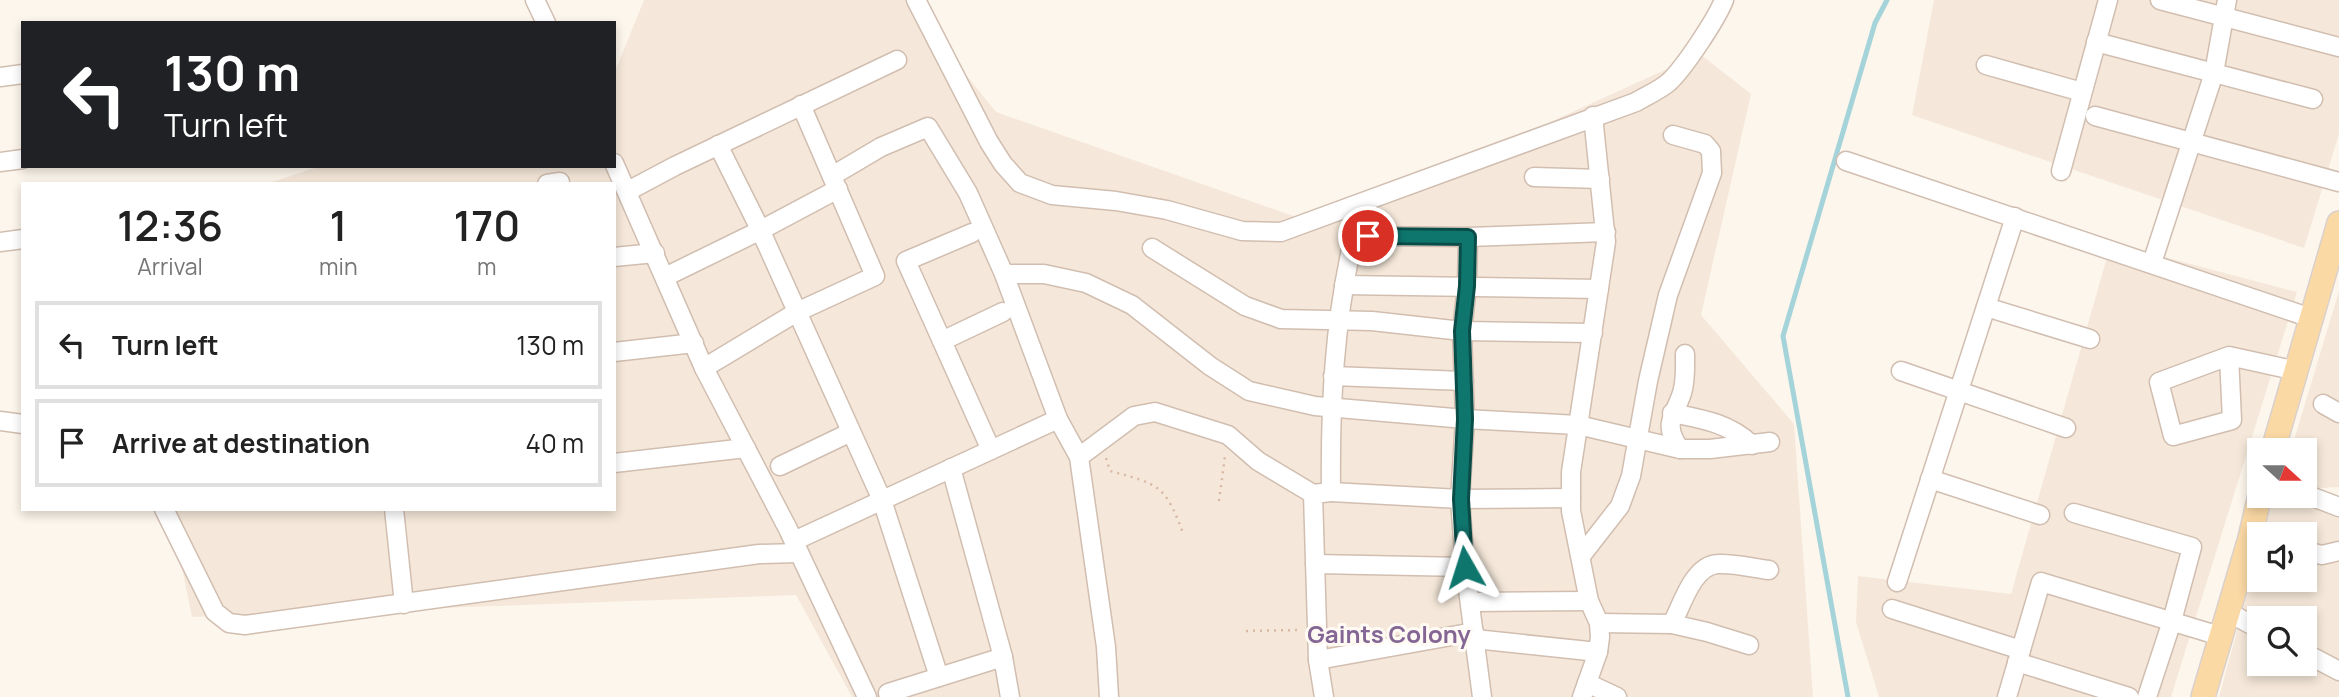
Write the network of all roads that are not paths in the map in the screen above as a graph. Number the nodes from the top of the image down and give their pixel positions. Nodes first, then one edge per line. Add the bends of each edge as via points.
1 (535, 0) edge
2 (916, 0) edge
3 (1724, 0) edge
4 (2108, 0) edge
5 (2160, 0) edge
6 (2226, 9) edge
7 (545, 21) edge
8 (2096, 42) junction
9 (2339, 47) edge
10 (897, 60) dead end
11 (1986, 65) dead end
12 (2214, 73) junction
13 (21, 74) edge
14 (0, 77) edge
15 (2082, 92) junction
16 (2313, 99) dead end
17 (801, 105) junction
18 (1593, 116) junction
19 (2095, 116) dead end
20 (1673, 135) dead end
21 (2193, 143) junction
22 (718, 145) junction
23 (21, 159) edge
24 (1846, 161) dead end
25 (0, 162) edge
26 (616, 167) edge
27 (2061, 171) dead end
28 (1534, 177) dead end
29 (1600, 179) junction
30 (835, 182) junction
31 (2339, 182) edge
32 (628, 191) junction
33 (2015, 217) junction
34 (2339, 223) edge
35 (761, 230) junction
36 (1605, 232) junction
37 (972, 233) dead end
38 (1468, 237) junction
39 (21, 239) edge
40 (0, 242) edge
41 (1152, 248) dead end
42 (655, 253) junction
43 (616, 257) edge
44 (2152, 263) junction
45 (1004, 274) junction
46 (665, 277) junction
47 (1344, 285) junction
48 (1467, 286) junction
49 (1599, 289) junction
50 (1986, 307) junction
51 (797, 312) junction
52 (1003, 312) dead end
53 (2311, 318) junction
54 (1338, 320) junction
55 (1462, 331) junction
56 (1592, 333) junction
57 (2090, 339) dead end
58 (942, 341) junction
59 (694, 343) junction
60 (616, 352) edge
61 (1685, 354) dead end
62 (2229, 356) junction
63 (704, 368) junction
64 (1900, 371) dead end
65 (2297, 372) junction
66 (1333, 376) junction
67 (1464, 381) junction
68 (1959, 392) junction
69 (1330, 407) junction
70 (1672, 413) junction
71 (1058, 419) junction
72 (1465, 419) junction
73 (0, 421) edge
74 (21, 424) edge
75 (1578, 425) junction
76 (2066, 428) dead end
77 (852, 432) junction
78 (2277, 438) edge
79 (1638, 439) junction
80 (1770, 442) dead end
81 (1752, 445) junction
82 (746, 449) junction
83 (1680, 449) junction
84 (991, 450) junction
85 (1079, 457) junction
86 (616, 462) edge
87 (780, 466) dead end
88 (951, 468) junction
89 (1930, 479) junction
90 (1322, 493) junction
91 (1571, 498) junction
92 (1461, 499) junction
93 (2317, 499) edge
94 (882, 500) junction
95 (2339, 507) edge
96 (165, 511) edge
97 (394, 511) edge
98 (2074, 513) dead end
99 (2040, 515) dead end
100 (797, 547) junction
101 (2339, 551) edge
102 (2317, 554) edge
103 (1581, 556) junction
104 (2247, 561) edge
105 (1315, 564) junction
106 (1465, 567) junction
107 (1769, 570) dead end
108 (1897, 582) dead end
109 (1589, 601) junction
110 (1471, 602) junction
111 (404, 604) junction
112 (1892, 608) dead end
113 (2228, 612) junction
114 (2172, 621) junction
115 (2247, 622) edge
116 (1599, 623) junction
117 (1672, 624) junction
118 (1475, 635) junction
119 (2220, 636) junction
120 (1749, 645) dead end
121 (1598, 652) junction
122 (2019, 656) junction
123 (1003, 657) junction
124 (2317, 659) edge
125 (1318, 660) junction
126 (2339, 671) edge
127 (939, 677) junction
128 (1584, 690) edge
129 (888, 692) dead end
130 (867, 697) edge
131 (1010, 697) edge
132 (1109, 697) edge
133 (1324, 697) edge
134 (1482, 697) edge
135 (1617, 697) edge
136 (2007, 697) edge
137 (2129, 697) edge
138 (2147, 697) edge
139 (2203, 697) edge

1 - 7 street
2 - 18 street via 989,142 1020,183 1052,195 1167,210 1242,231 1280,232 1309,223
3 - 18 street via 1669,82 1636,102
4 - 8 street
5 - 6 street
6 - 9 street
6 - 12 street
8 - 12 street
8 - 15 street
10 - 17 street
11 - 15 street
12 - 16 street
12 - 21 street
13 - 14 street
15 - 27 street
17 - 22 street
17 - 30 street
18 - 29 street
19 - 21 street
20 - 79 street via 1706,144 1712,173 1668,295
21 - 31 street
21 - 44 street
22 - 32 street
22 - 35 street
23 - 25 street
24 - 33 street
26 - 32 street
28 - 29 street
29 - 36 street
30 - 35 street
30 - 45 street via 881,147 928,127 968,193
30 - 51 street via 875,276
32 - 42 street
33 - 44 street
33 - 50 street
34 - 53 main road
35 - 46 street
35 - 51 street
36 - 38 street
36 - 49 street
37 - 58 street via 906,261
38 - 47 street via 1354,236
38 - 48 street
39 - 40 street
41 - 54 street via 1245,306 1281,319
42 - 43 street
42 - 46 street
44 - 53 street
45 - 69 street via 1044,274 1086,283 1132,305 1249,391
45 - 71 street
46 - 59 street
47 - 48 street
47 - 54 street
48 - 49 street
48 - 55 street
49 - 56 street
50 - 57 street
50 - 68 street
51 - 63 street
51 - 77 street
52 - 58 street
53 - 65 main road
54 - 55 street
54 - 66 street
55 - 56 street
55 - 67 street
56 - 75 street
58 - 84 street
59 - 60 street
59 - 63 street
61 - 70 street via 1686,375
62 - 62 street via 2159,382 2173,436 2232,419
62 - 65 street
63 - 82 street
64 - 68 street
65 - 78 main road
66 - 67 street
66 - 69 street
67 - 72 street
68 - 76 street
68 - 89 street
69 - 72 street
69 - 90 street
70 - 81 street via 1726,426
70 - 83 street via 1671,437
71 - 84 street
71 - 85 street
72 - 75 street
72 - 92 street
73 - 74 street
75 - 79 street
75 - 91 street
77 - 87 street
77 - 94 street
79 - 83 street
79 - 103 street via 1620,506
80 - 81 street
81 - 83 street
82 - 86 street
82 - 100 street
84 - 88 street
85 - 90 street via 1134,416 1155,412 1228,435 1258,461
85 - 132 street
88 - 94 street
88 - 123 street
89 - 99 street
89 - 108 street
90 - 92 street
90 - 105 street
91 - 92 street
91 - 103 street
92 - 106 street
93 - 95 street
94 - 100 street
94 - 127 street
96 - 111 street via 215,612 229,623 245,625
97 - 111 street
98 - 114 street via 2192,547
100 - 111 street
100 - 130 street
101 - 102 street
103 - 109 street
104 - 113 main road
105 - 106 street
105 - 125 street
106 - 110 street
107 - 117 street via 1717,564 1705,567
109 - 110 street
109 - 116 street
110 - 118 street
112 - 122 street
113 - 115 street
113 - 119 main road
114 - 119 street
114 - 122 street via 2040,582
114 - 138 street
116 - 117 street
116 - 121 street
117 - 120 street
118 - 121 street
118 - 125 street
118 - 134 street
119 - 139 main road
121 - 128 street
122 - 136 street
122 - 137 street
123 - 127 street
123 - 131 street
124 - 126 street
125 - 133 street
127 - 129 street
128 - 135 street

